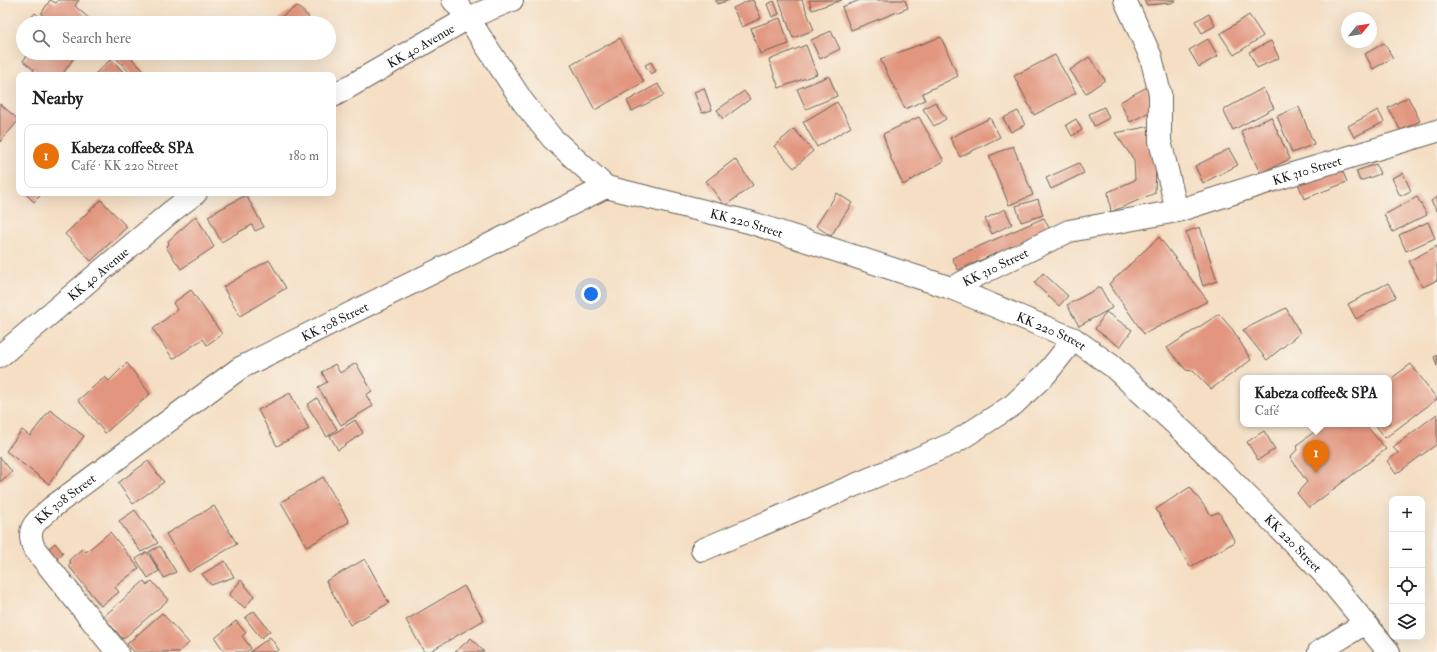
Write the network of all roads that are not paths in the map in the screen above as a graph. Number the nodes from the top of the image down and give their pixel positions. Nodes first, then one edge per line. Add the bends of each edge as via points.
1 (453, 0) edge
2 (512, 0) edge
3 (1125, 0) edge
4 (468, 18) junction
5 (336, 94) edge
6 (1437, 131) edge
7 (606, 187) junction
8 (192, 196) edge
9 (1177, 211) junction
10 (951, 288) junction
11 (1074, 339) junction
12 (0, 356) edge
13 (702, 550) dead end
14 (1365, 623) junction
15 (117, 652) edge
16 (1319, 652) edge
17 (1389, 652) edge

1 - 4 street
2 - 4 street, KK 40 Avenue
3 - 9 street via 1151,57 1160,94 1160,141
4 - 5 street, KK 40 Avenue
4 - 7 street via 523,102 552,138
6 - 9 street, KK 310 Street
7 - 10 street, KK 220 Street via 749,222
7 - 15 street, KK 308 Street via 240,368 51,508 33,525 30,538 34,548
8 - 12 street, KK 40 Avenue
9 - 10 street, KK 310 Street via 1069,231
10 - 11 street, KK 220 Street
11 - 13 street via 1046,374 1013,405 954,443
11 - 14 street, KK 220 Street via 1112,366 1187,435 1328,578
14 - 16 street
14 - 17 street, KK 220 Street

